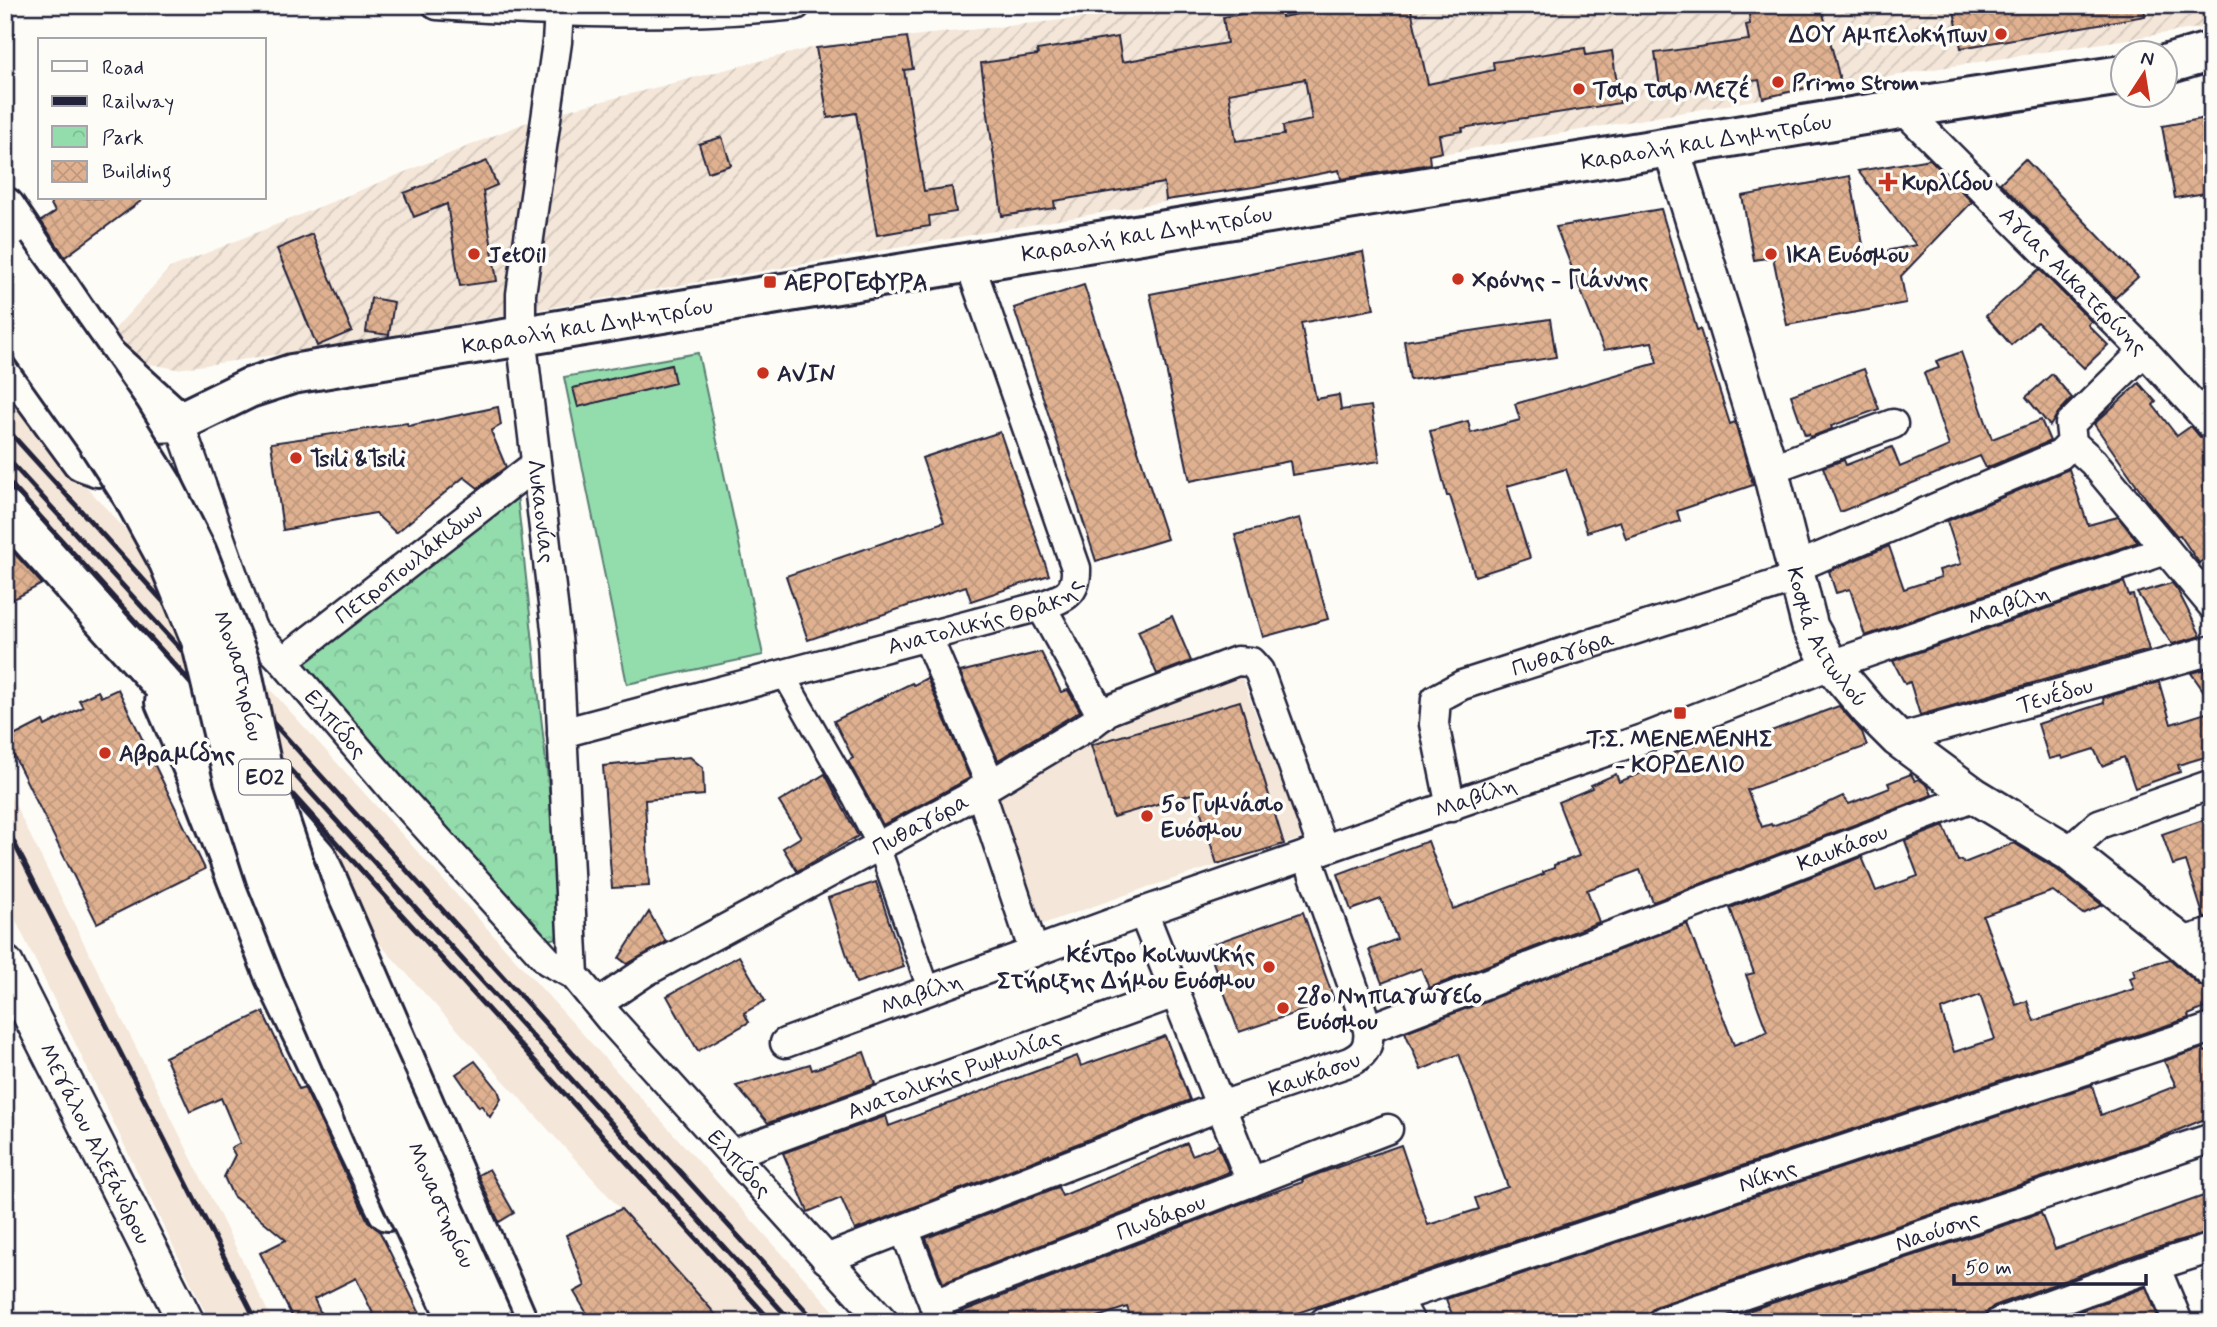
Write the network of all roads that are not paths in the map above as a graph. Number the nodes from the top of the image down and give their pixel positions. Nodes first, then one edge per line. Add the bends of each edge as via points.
1 (437, 5) edge
2 (796, 5) edge
3 (496, 7) edge
4 (705, 8) edge
5 (559, 11) junction
6 (2212, 51) edge
7 (2178, 61) edge
8 (2178, 75) edge
9 (2212, 76) edge
10 (2108, 77) edge
11 (1903, 109) junction
12 (1671, 147) junction
13 (5, 207) edge
14 (5, 254) edge
15 (969, 261) junction
16 (5, 312) edge
17 (521, 335) junction
18 (2144, 351) junction
19 (5, 356) edge
20 (179, 422) junction
21 (1893, 424) dead end
22 (2212, 425) edge
23 (2072, 443) junction
24 (535, 465) junction
25 (1770, 469) junction
26 (5, 510) edge
27 (2166, 550) junction
28 (1795, 573) junction
29 (2212, 605) edge
30 (1041, 606) junction
31 (927, 636) junction
32 (2212, 650) edge
33 (283, 661) junction
34 (1831, 665) junction
35 (152, 671) junction
36 (783, 674) junction
37 (1102, 716) junction
38 (562, 733) junction
39 (1898, 739) junction
40 (2212, 784) edge
41 (985, 787) junction
42 (1975, 796) junction
43 (1451, 807) junction
44 (878, 847) junction
45 (1315, 852) junction
46 (2068, 852) junction
47 (1143, 912) junction
48 (2196, 937) edge
49 (1034, 952) junction
50 (5, 964) edge
51 (2212, 970) edge
52 (574, 975) junction
53 (929, 990) junction
54 (1175, 993) junction
55 (598, 1003) junction
56 (2212, 1028) edge
57 (1368, 1029) junction
58 (785, 1043) dead end
59 (1221, 1106) junction
60 (1388, 1129) dead end
61 (2212, 1138) edge
62 (732, 1154) junction
63 (1251, 1182) junction
64 (904, 1228) junction
65 (2212, 1248) edge
66 (826, 1259) junction
67 (2155, 1266) junction
68 (1403, 1310) edge
69 (938, 1313) edge
70 (182, 1320) edge
71 (2176, 1321) edge
72 (441, 1322) edge
73 (459, 1322) edge
74 (494, 1322) edge
75 (518, 1322) edge
76 (884, 1322) edge
77 (1324, 1322) edge
78 (1662, 1322) edge
79 (2000, 1322) edge

1 - 3 street
2 - 4 street
3 - 5 street
4 - 5 street
5 - 17 street, Λυκαονίας via 521,294
6 - 7 main road
8 - 9 main road
10 - 11 main road, Καραολή και Δημητρίου
11 - 12 main road, Καραολή και Δημητρίου
11 - 18 street, Αγιας Αικατερίνης
12 - 15 main road, Καραολή και Δημητρίου
12 - 25 street, Κοσμά Αιτωλού
13 - 20 main road via 105,355
14 - 74 main road, Μοναστηρίου / ΕΟ2, bridge via 121,419 197,553 240,663 262,768 307,903
15 - 17 main road, Καραολή και Δημητρίου
15 - 30 street, Ανατολικής Θράκης via 1076,568 1073,589
16 - 73 main road, Μοναστηρίου / ΕΟ2, bridge via 101,446 169,562 201,640 234,779 266,878 385,1163
17 - 20 main road, Καραολή και Δημητρίου via 292,374 249,388
17 - 24 street, Λυκαονίας
18 - 22 street, Αγιας Αικατερίνης
18 - 23 street via 2070,424
19 - 20 main road, Καραολή και Δημητρίου via 82,461 98,467 120,455 138,432 155,423
20 - 33 street, Ελπίδος via 252,629
21 - 25 street
23 - 27 street
23 - 28 street, Πυθαγόρα via 2060,454
24 - 33 street, Πετροπουλάκιδων
24 - 38 street, Λυκαονίας via 558,646
25 - 28 street, Κοσμά Αιτωλού
26 - 35 main road
27 - 29 street
27 - 34 street, Μαβίλη
28 - 34 street, Κοσμά Αιτωλού via 1810,627
28 - 43 street, Πυθαγόρα via 1462,685 1436,699 1433,724
30 - 31 street, Ανατολικής Θράκης
30 - 37 street
31 - 36 street, Ανατολικής Θράκης
31 - 41 street
32 - 39 street, Τενέδου
33 - 52 street, Ελπίδος via 548,961
34 - 39 street, Κοσμά Αιτωλού
34 - 43 street, Μαβίλη
35 - 72 main road via 275,977
35 - 75 main road via 317,858
36 - 38 street, Ανατολικής Θράκης
36 - 44 street
37 - 41 street, Πυθαγόρα
37 - 45 street, Πυθαγόρα via 1233,662 1256,665
38 - 52 street, Λυκαονίας
39 - 42 street, Κοσμά Αιτωλού
40 - 46 street via 2099,824
41 - 44 street, Πυθαγόρα
41 - 49 street
42 - 46 street, Κοσμά Αιτωλού
42 - 57 street, Καυκάσου
43 - 45 street, Μαβίλη
44 - 53 street
44 - 55 street, Πυθαγόρα via 645,972
45 - 47 street, Μαβίλη
45 - 57 street
46 - 48 street, Κοσμά Αιτωλού
47 - 49 street, Μαβίλη
47 - 54 street
48 - 51 street, Κοσμά Αιτωλού
49 - 53 street, Μαβίλη
50 - 70 street, Μεγάλου Αλεξάνδρου
52 - 55 street
53 - 58 street, Μαβίλη
54 - 59 street
54 - 62 street, Ανατολικής Ρωμυλίας
55 - 62 street, Ελπίδος
56 - 68 street, Νίκης
57 - 59 street, Καυκάσου via 1369,1043 1355,1059
59 - 63 street
59 - 64 street, Καυκάσου
60 - 63 street, Πινδάρου
61 - 78 street, Ναούσης
62 - 66 street, Ελπίδος
63 - 69 street, Πινδάρου
64 - 66 street, Καυκάσου
64 - 69 street
65 - 67 street
66 - 76 street, Ελπίδος
67 - 71 street
67 - 79 street
68 - 77 street, Νίκης

